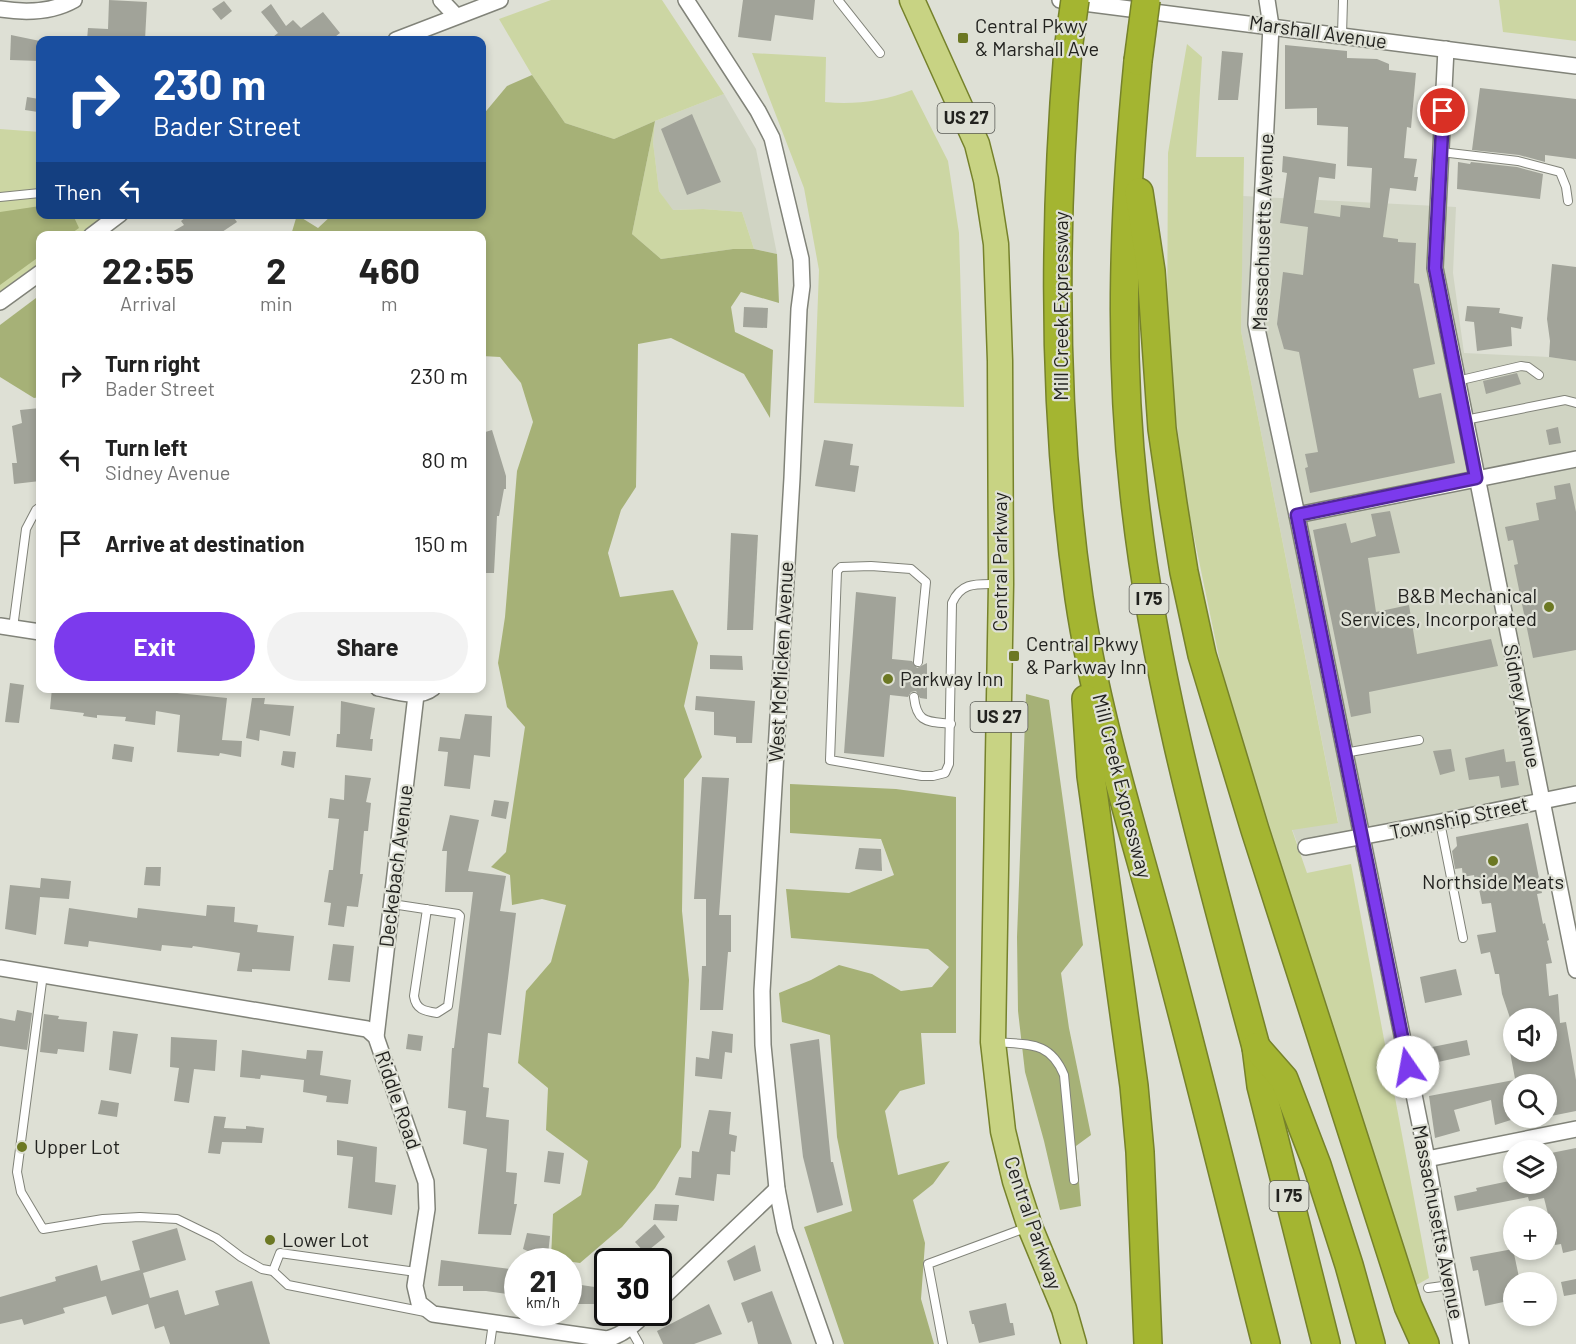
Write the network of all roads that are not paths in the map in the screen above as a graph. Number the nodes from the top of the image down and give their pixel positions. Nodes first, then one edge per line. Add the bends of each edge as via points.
1 (74, 0) edge
2 (441, 0) edge
3 (500, 0) edge
4 (686, 0) edge
5 (838, 0) edge
6 (912, 0) edge
7 (1060, 0) edge
8 (1075, 0) edge
9 (1146, 0) edge
10 (1267, 0) edge
11 (1343, 0) edge
12 (0, 9) edge
13 (456, 16) junction
14 (1271, 26) junction
15 (1342, 35) junction
16 (406, 36) edge
17 (1446, 49) junction
18 (880, 53) dead end
19 (1576, 66) edge
20 (1130, 139) junction
21 (1441, 152) junction
22 (36, 193) edge
23 (0, 197) edge
24 (1568, 201) dead end
25 (113, 219) edge
26 (98, 231) edge
27 (36, 276) edge
28 (0, 302) edge
29 (1539, 375) dead end
30 (1457, 381) junction
31 (1576, 403) edge
32 (1465, 420) junction
33 (1576, 459) edge
34 (1476, 478) junction
35 (36, 510) edge
36 (1297, 515) junction
37 (1001, 584) junction
38 (1080, 602) junction
39 (6, 627) edge
40 (36, 631) edge
41 (918, 662) dead end
42 (405, 693) edge
43 (423, 693) edge
44 (416, 695) junction
45 (914, 697) dead end
46 (951, 724) junction
47 (1419, 740) dead end
48 (1344, 753) junction
49 (1576, 794) edge
50 (1541, 801) junction
51 (1440, 822) junction
52 (1361, 837) junction
53 (1306, 847) dead end
54 (392, 904) junction
55 (427, 909) junction
56 (1462, 938) dead end
57 (0, 968) edge
58 (1576, 970) edge
59 (43, 974) junction
60 (376, 1037) junction
61 (993, 1042) junction
62 (1256, 1047) junction
63 (1576, 1129) edge
64 (1427, 1159) junction
65 (1074, 1180) dead end
66 (777, 1189) junction
67 (1030, 1227) junction
68 (273, 1271) junction
69 (416, 1272) junction
70 (1450, 1285) junction
71 (1428, 1288) dead end
72 (672, 1289) edge
73 (433, 1314) junction
74 (493, 1323) junction
75 (630, 1328) joint
76 (569, 1339) edge
77 (490, 1344) edge
78 (639, 1344) edge
79 (825, 1344) edge
80 (943, 1344) edge
81 (1074, 1344) edge
82 (1148, 1344) edge
83 (1266, 1344) edge
84 (1326, 1344) edge
85 (1371, 1344) edge
86 (1425, 1344) edge
87 (1461, 1344) edge

1 - 12 street via 39,11
2 - 13 street
3 - 13 street
4 - 66 street, West McMicken Avenue via 772,138 801,259 762,991 763,1045
5 - 18 lane
6 - 37 main road, Central Parkway / US 27 via 976,144 991,207 1000,361
7 - 14 street, Marshall Avenue
8 - 38 highway, Mill Creek Expressway, bridge via 1068,50 1060,205 1062,439
9 - 20 highway, I 75, bridge
10 - 14 street, Massachusetts Avenue
11 - 15 lane
13 - 16 street
14 - 15 street, Marshall Avenue
14 - 36 street, Massachusetts Avenue via 1256,324
15 - 17 street, Marshall Avenue
17 - 19 street, Marshall Avenue
17 - 21 street, Sidney Avenue
20 - 62 highway, I 75 via 1123,302 1134,493 1166,698
20 - 86 highway via 1151,271 1161,418 1173,504 1203,655 1408,1306
21 - 24 lane via 1518,161 1560,172
21 - 30 street, Sidney Avenue via 1435,268
22 - 23 lane
25 - 26 street
27 - 28 street
29 - 30 lane via 1521,366
30 - 32 street, Sidney Avenue
31 - 32 lane via 1565,400
32 - 34 street, Sidney Avenue
33 - 34 street
34 - 36 street
34 - 50 street, Sidney Avenue
35 - 39 lane via 26,529
36 - 48 street, Massachusetts Avenue
37 - 46 lane via 967,586 952,603
37 - 61 main road, Central Parkway / US 27
38 - 82 highway via 1091,776 1134,1086
38 - 83 highway, Mill Creek Expressway via 1121,789
39 - 40 street
41 - 46 lane via 926,582 911,569 841,567 837,571 830,760 922,776 945,773
42 - 44 street
43 - 44 street
44 - 54 street, Deckebach Avenue
45 - 46 lane via 915,712 921,718
47 - 48 lane
48 - 52 street, Massachusetts Avenue
49 - 50 street, Township Street
50 - 51 street, Township Street
50 - 58 street, Sidney Avenue
51 - 52 street, Township Street
51 - 56 lane
52 - 53 street, Township Street
52 - 64 street, Massachusetts Avenue
54 - 55 lane
54 - 60 street, Deckebach Avenue
55 - 55 lane via 460,916 448,1006 437,1013 419,1008 414,996
57 - 59 street, Riddle Road
59 - 60 street, Riddle Road via 357,1026
59 - 68 lane via 17,1172 21,1192 43,1229 103,1219 177,1219 216,1238 262,1269
60 - 69 street, Riddle Road via 426,1182 427,1209
61 - 65 lane via 1047,1050 1058,1060 1064,1075
61 - 67 main road, Central Parkway / US 27 via 1003,1131
62 - 84 highway, I 75 via 1261,1086
62 - 85 highway via 1284,1079 1309,1143
63 - 64 street
64 - 70 street, Massachusetts Avenue
66 - 72 street
66 - 79 street, West McMicken Avenue via 785,1230
67 - 80 lane via 928,1264
67 - 81 main road, Central Parkway / US 27
68 - 69 lane via 280,1253
68 - 73 lane via 288,1285
69 - 73 street, Riddle Road via 419,1303
70 - 71 lane
70 - 87 street, Massachusetts Avenue
73 - 74 street
74 - 76 street
74 - 77 lane
75 - 76 street via 607,1339
75 - 78 lane

